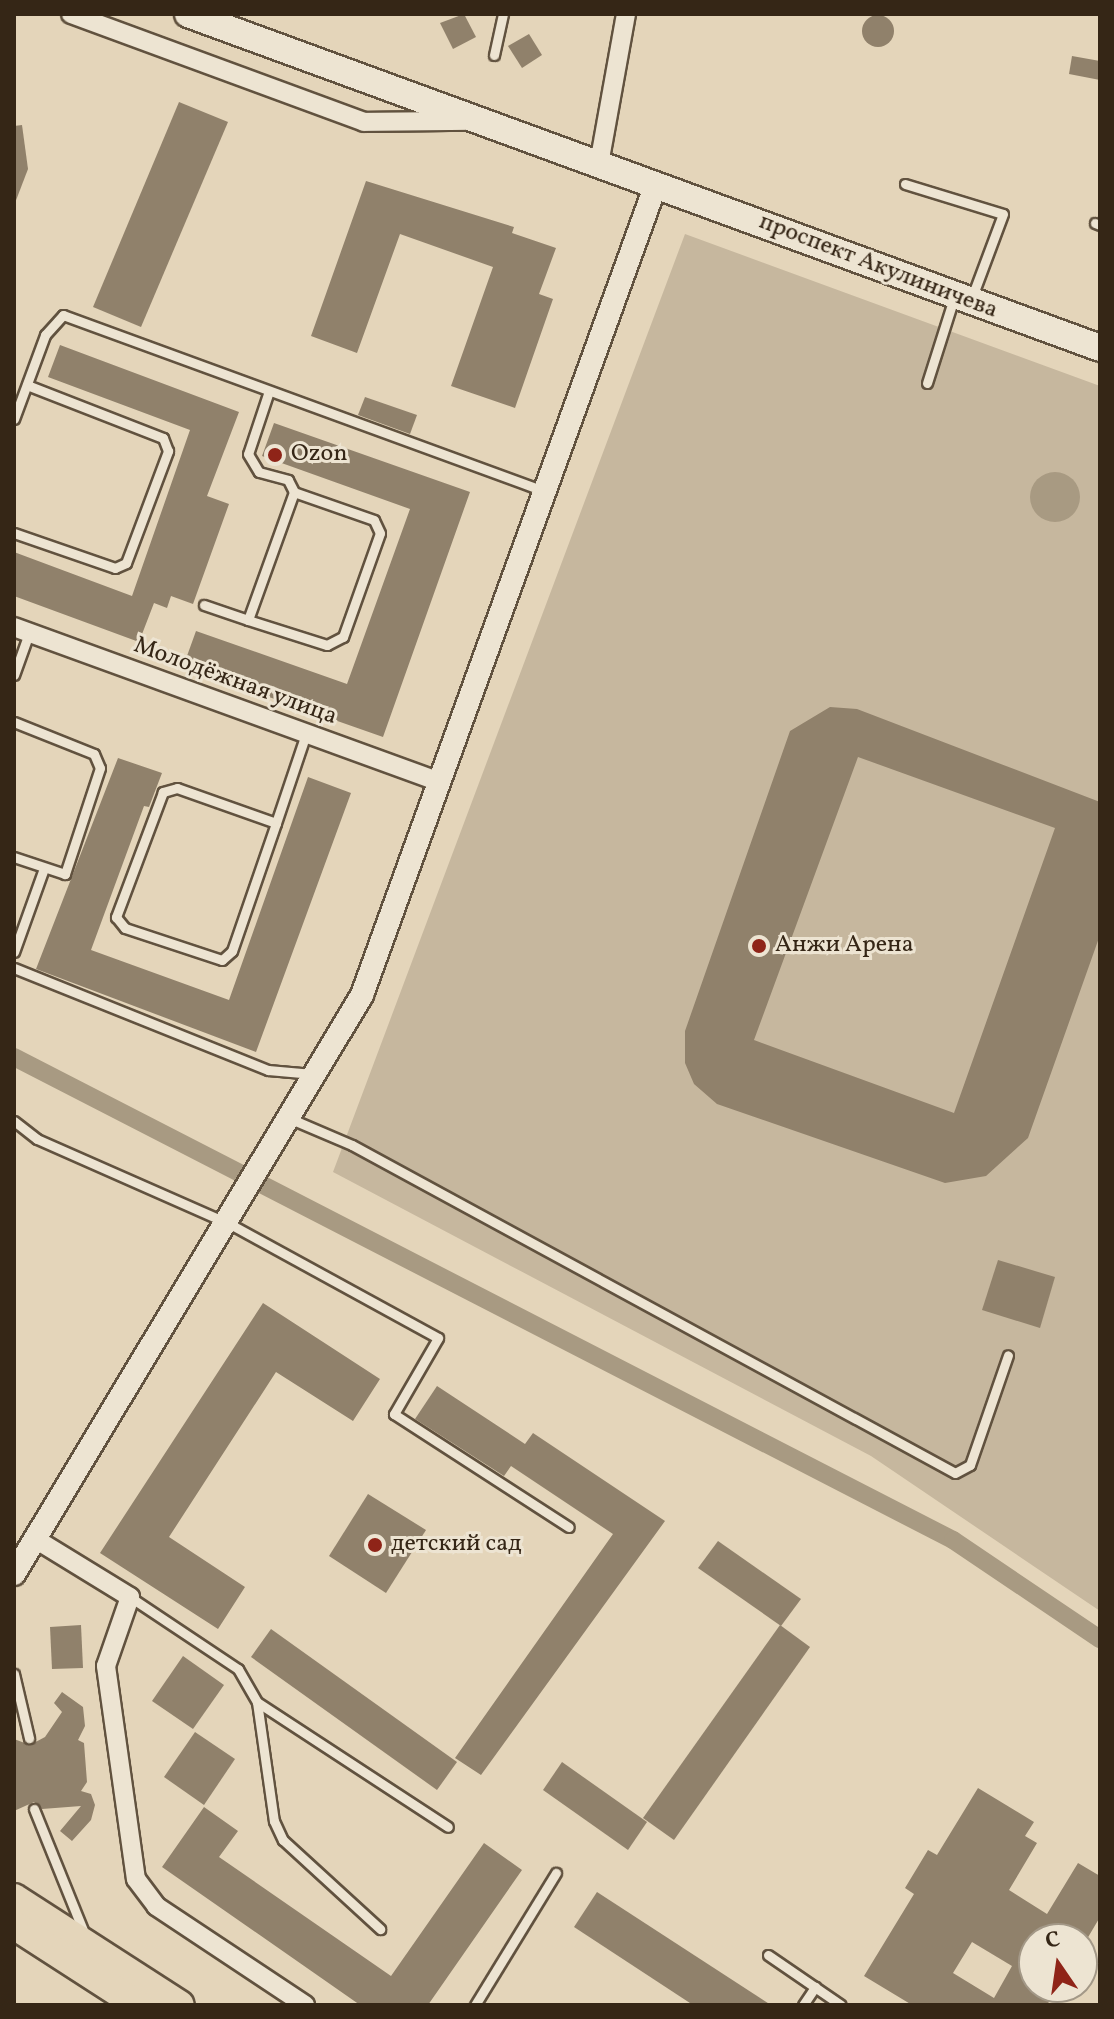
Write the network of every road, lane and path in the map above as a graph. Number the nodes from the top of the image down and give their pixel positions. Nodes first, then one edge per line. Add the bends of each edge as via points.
1 (71, 14) edge
2 (188, 14) edge
3 (503, 14) edge
4 (626, 14) edge
5 (494, 55) dead end
6 (482, 121) junction
7 (599, 164) junction
8 (656, 184) junction
9 (905, 184) dead end
10 (962, 301) junction
11 (1100, 348) edge
12 (927, 383) dead end
13 (27, 385) junction
14 (269, 391) junction
15 (14, 419) edge
16 (544, 491) junction
17 (294, 492) junction
18 (14, 533) edge
19 (204, 605) dead end
20 (248, 620) junction
21 (22, 630) edge
22 (14, 675) edge
23 (14, 722) edge
24 (306, 734) junction
25 (440, 782) junction
26 (276, 823) junction
27 (14, 857) edge
28 (44, 868) junction
29 (14, 952) edge
30 (14, 968) edge
31 (316, 1075) junction
32 (291, 1119) junction
33 (14, 1121) edge
34 (235, 1215) junction
35 (1008, 1355) dead end
36 (569, 1527) dead end
37 (37, 1540) junction
38 (14, 1574) edge
39 (130, 1597) junction
40 (14, 1674) edge
41 (257, 1702) junction
42 (29, 1738) dead end
43 (34, 1809) dead end
44 (448, 1827) dead end
45 (556, 1873) dead end
46 (14, 1898) edge
47 (14, 1925) edge
48 (380, 1929) dead end
49 (88, 1942) junction
50 (768, 1955) dead end
51 (815, 1987) junction
52 (138, 2005) edge
53 (180, 2005) edge
54 (305, 2005) edge
55 (475, 2005) edge
56 (803, 2005) edge
57 (839, 2005) edge

1 - 6 street via 364,122
2 - 6 main road
3 - 5 lane
4 - 7 street
6 - 7 main road
7 - 8 main road, проспект Акулиничева
8 - 10 main road, проспект Акулиничева
8 - 16 street
9 - 10 lane via 1003,214
10 - 11 main road, проспект Акулиничева
10 - 12 lane
13 - 14 lane via 45,335 63,315
13 - 15 lane
13 - 18 lane via 163,438 168,451 126,563 115,568
14 - 16 lane
14 - 17 lane via 248,454 259,472 288,480
16 - 25 street
17 - 20 lane
17 - 20 lane via 374,520 380,533 343,637 327,645
19 - 20 lane
21 - 22 lane
21 - 24 street, Молодёжная улица
23 - 28 lane via 94,754 100,768 65,874
24 - 25 street, Молодёжная улица
24 - 26 lane
25 - 31 street via 362,995
26 - 26 lane via 232,951 222,960 125,928 116,917 163,792 177,788
27 - 28 lane
28 - 29 lane
30 - 31 lane via 268,1070
31 - 32 street
32 - 34 street
32 - 35 lane via 352,1145 955,1473 970,1465
33 - 34 lane via 37,1139
34 - 36 lane via 438,1338 394,1414
34 - 37 street
37 - 38 street
37 - 39 street
39 - 41 lane via 226,1655
39 - 54 street via 106,1666 136,1879 156,1906
40 - 42 lane
41 - 44 lane
41 - 48 lane via 274,1821 283,1840
43 - 49 lane
45 - 55 lane
46 - 49 main road
47 - 52 main road
49 - 53 main road
50 - 51 lane
51 - 56 lane
51 - 57 lane

